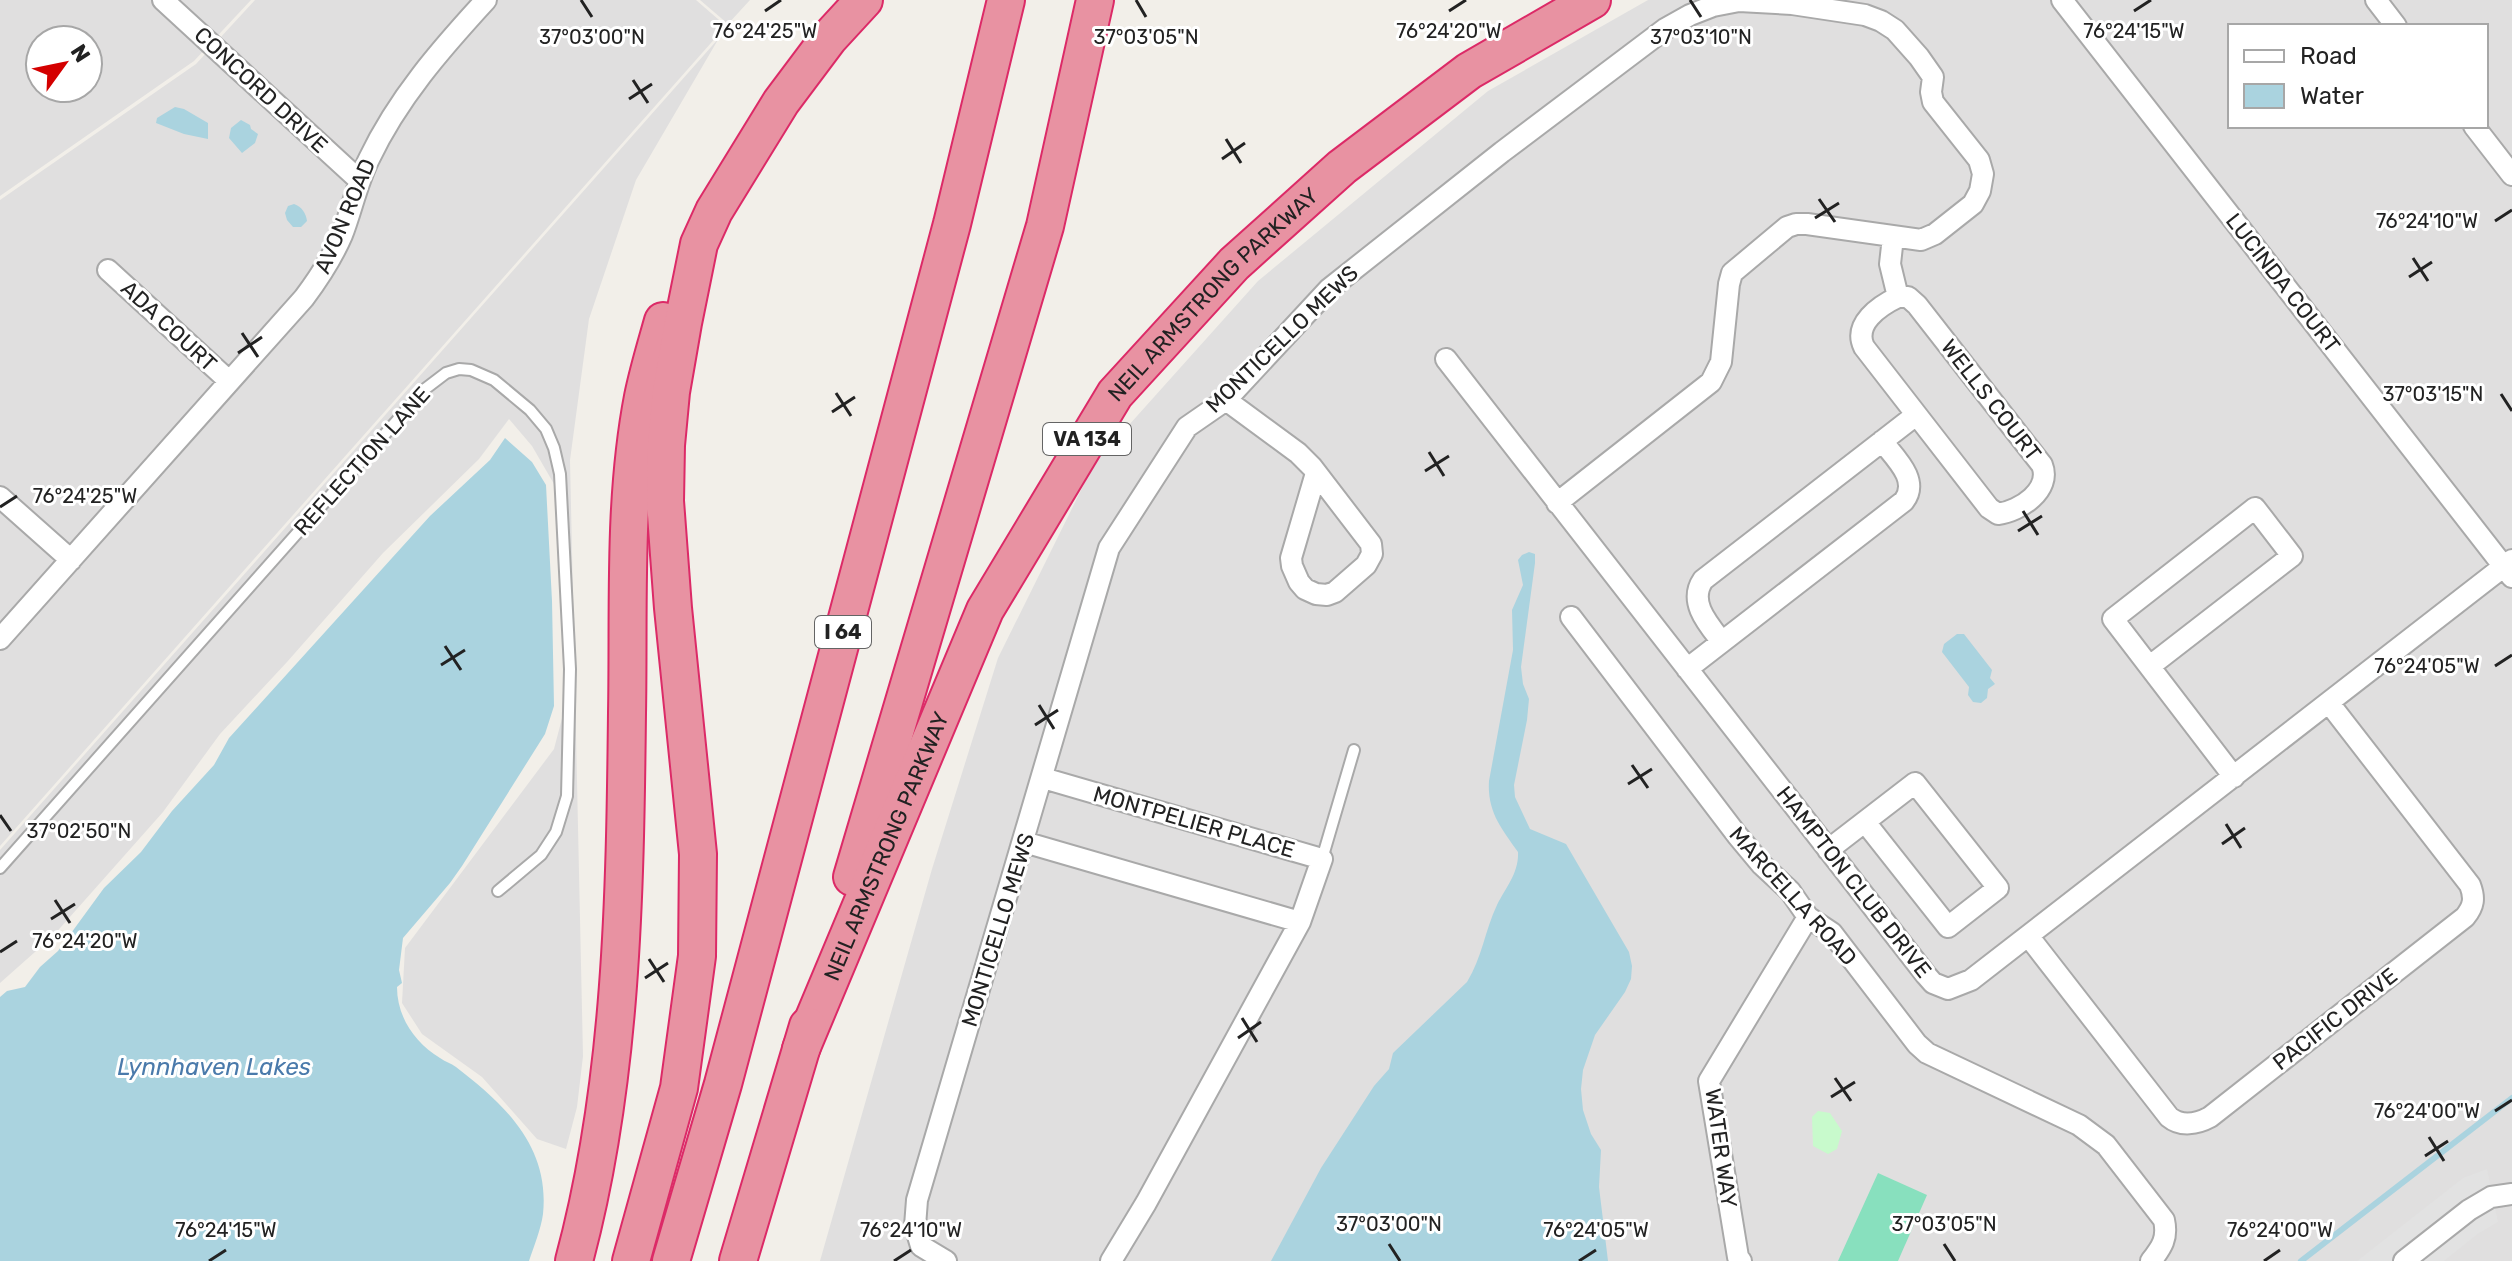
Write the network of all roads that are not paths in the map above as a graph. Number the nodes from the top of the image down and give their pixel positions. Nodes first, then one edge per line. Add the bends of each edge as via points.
1 (163, 0) edge
2 (486, 0) edge
3 (864, 0) edge
4 (1006, 0) edge
5 (1095, 0) edge
6 (1592, 0) edge
7 (2062, 0) edge
8 (2376, 0) edge
9 (2394, 24) edge
10 (2476, 128) edge
11 (2512, 175) edge
12 (359, 180) junction
13 (1893, 237) junction
14 (699, 244) junction
15 (108, 270) dead end
16 (1898, 297) junction
17 (1446, 359) dead end
18 (229, 381) junction
19 (1226, 400) junction
20 (1916, 415) junction
21 (1882, 441) junction
22 (1316, 473) junction
23 (0, 497) edge
24 (1557, 503) junction
25 (71, 560) junction
26 (2509, 568) edge
27 (1571, 617) dead end
28 (0, 639) edge
29 (1722, 642) junction
30 (2150, 666) junction
31 (1687, 669) junction
32 (2329, 703) junction
33 (1354, 750) dead end
34 (2234, 777) junction
35 (1043, 778) junction
36 (1865, 822) junction
37 (1024, 842) junction
38 (1828, 850) junction
39 (1322, 859) junction
40 (0, 868) edge
41 (498, 891) dead end
42 (1808, 917) junction
43 (1300, 922) junction
44 (2029, 937) junction
45 (801, 1049) junction
46 (2512, 1194) edge
47 (574, 1261) edge
48 (631, 1261) edge
49 (671, 1261) edge
50 (738, 1261) edge
51 (946, 1261) edge
52 (1111, 1261) edge
53 (1741, 1261) edge
54 (2151, 1261) edge
55 (2404, 1261) edge

1 - 12 street, CONCORD DRIVE
2 - 12 street, AVON ROAD via 406,95
3 - 14 highway via 781,102
4 - 49 highway, I 64 via 948,239
5 - 45 highway via 1045,226
6 - 45 highway, NEIL ARMSTRONG PARKWAY / VA 134 via 1469,71 1342,167 1234,264 1115,394 985,610
7 - 26 street, LUCINDA COURT
8 - 9 street
10 - 11 street
12 - 18 street, AVON ROAD via 343,232 318,280
13 - 16 street via 1890,264
13 - 19 street, MONTICELLO MEWS via 1930,237 1973,204 1982,183 1979,160 1933,102 1931,73 1909,43 1865,15 1792,4 1739,1 1713,6 1665,29 1329,289
13 - 24 street via 1807,224 1787,227 1732,273 1721,362 1711,382
14 - 47 highway via 652,357 633,463 619,962 599,1144
14 - 48 highway via 671,392 665,487 698,854 697,956 679,1088
15 - 18 street, ADA COURT
16 - 20 street, WELLS COURT via 1869,318 1861,342
16 - 20 street, WELLS COURT via 1917,305 2032,453 2044,469 2043,484 2012,510 1998,514
17 - 24 street, HAMPTON CLUB DRIVE
18 - 25 street, AVON ROAD
19 - 22 street via 1298,453
19 - 35 street, MONTICELLO MEWS via 1187,427 1109,548
20 - 21 street
21 - 29 street via 1703,580 1697,594 1700,612
21 - 29 street via 1908,478 1910,491 1904,501
22 - 22 street via 1371,544 1372,554 1359,573 1327,595 1305,589 1291,558
23 - 25 street
24 - 31 street, HAMPTON CLUB DRIVE
25 - 28 street, AVON ROAD
26 - 32 street, HAMPTON CLUB DRIVE
27 - 42 street, MARCELLA ROAD via 1737,835
29 - 31 street
30 - 30 street via 2113,619 2255,508 2292,556
30 - 34 street
31 - 38 street, HAMPTON CLUB DRIVE
32 - 34 street, HAMPTON CLUB DRIVE
32 - 44 street, PACIFIC DRIVE via 2470,885 2474,899 2465,917 2270,1070 2205,1120 2172,1120
33 - 39 lane
34 - 44 street, HAMPTON CLUB DRIVE
35 - 37 street, MONTICELLO MEWS
35 - 39 street, MONTPELIER PLACE
36 - 36 street via 1915,783 1998,888 1948,927
36 - 38 street
37 - 43 street
37 - 51 street, MONTICELLO MEWS via 917,1200 915,1226 921,1246
38 - 44 street, HAMPTON CLUB DRIVE via 1941,987 1963,985
39 - 43 street, MONTPELIER PLACE
40 - 41 lane, REFLECTION LANE via 425,389 459,369 494,380 538,419 554,448 562,489 570,669 567,796 556,832 541,855
42 - 53 street, WATER WAY via 1709,1081
42 - 54 street, MARCELLA ROAD via 1832,933 1927,1053 2079,1125 2106,1145 2164,1220 2163,1246
43 - 52 street, MONTPELIER PLACE
45 - 50 highway
46 - 55 street via 2491,1197 2469,1210

